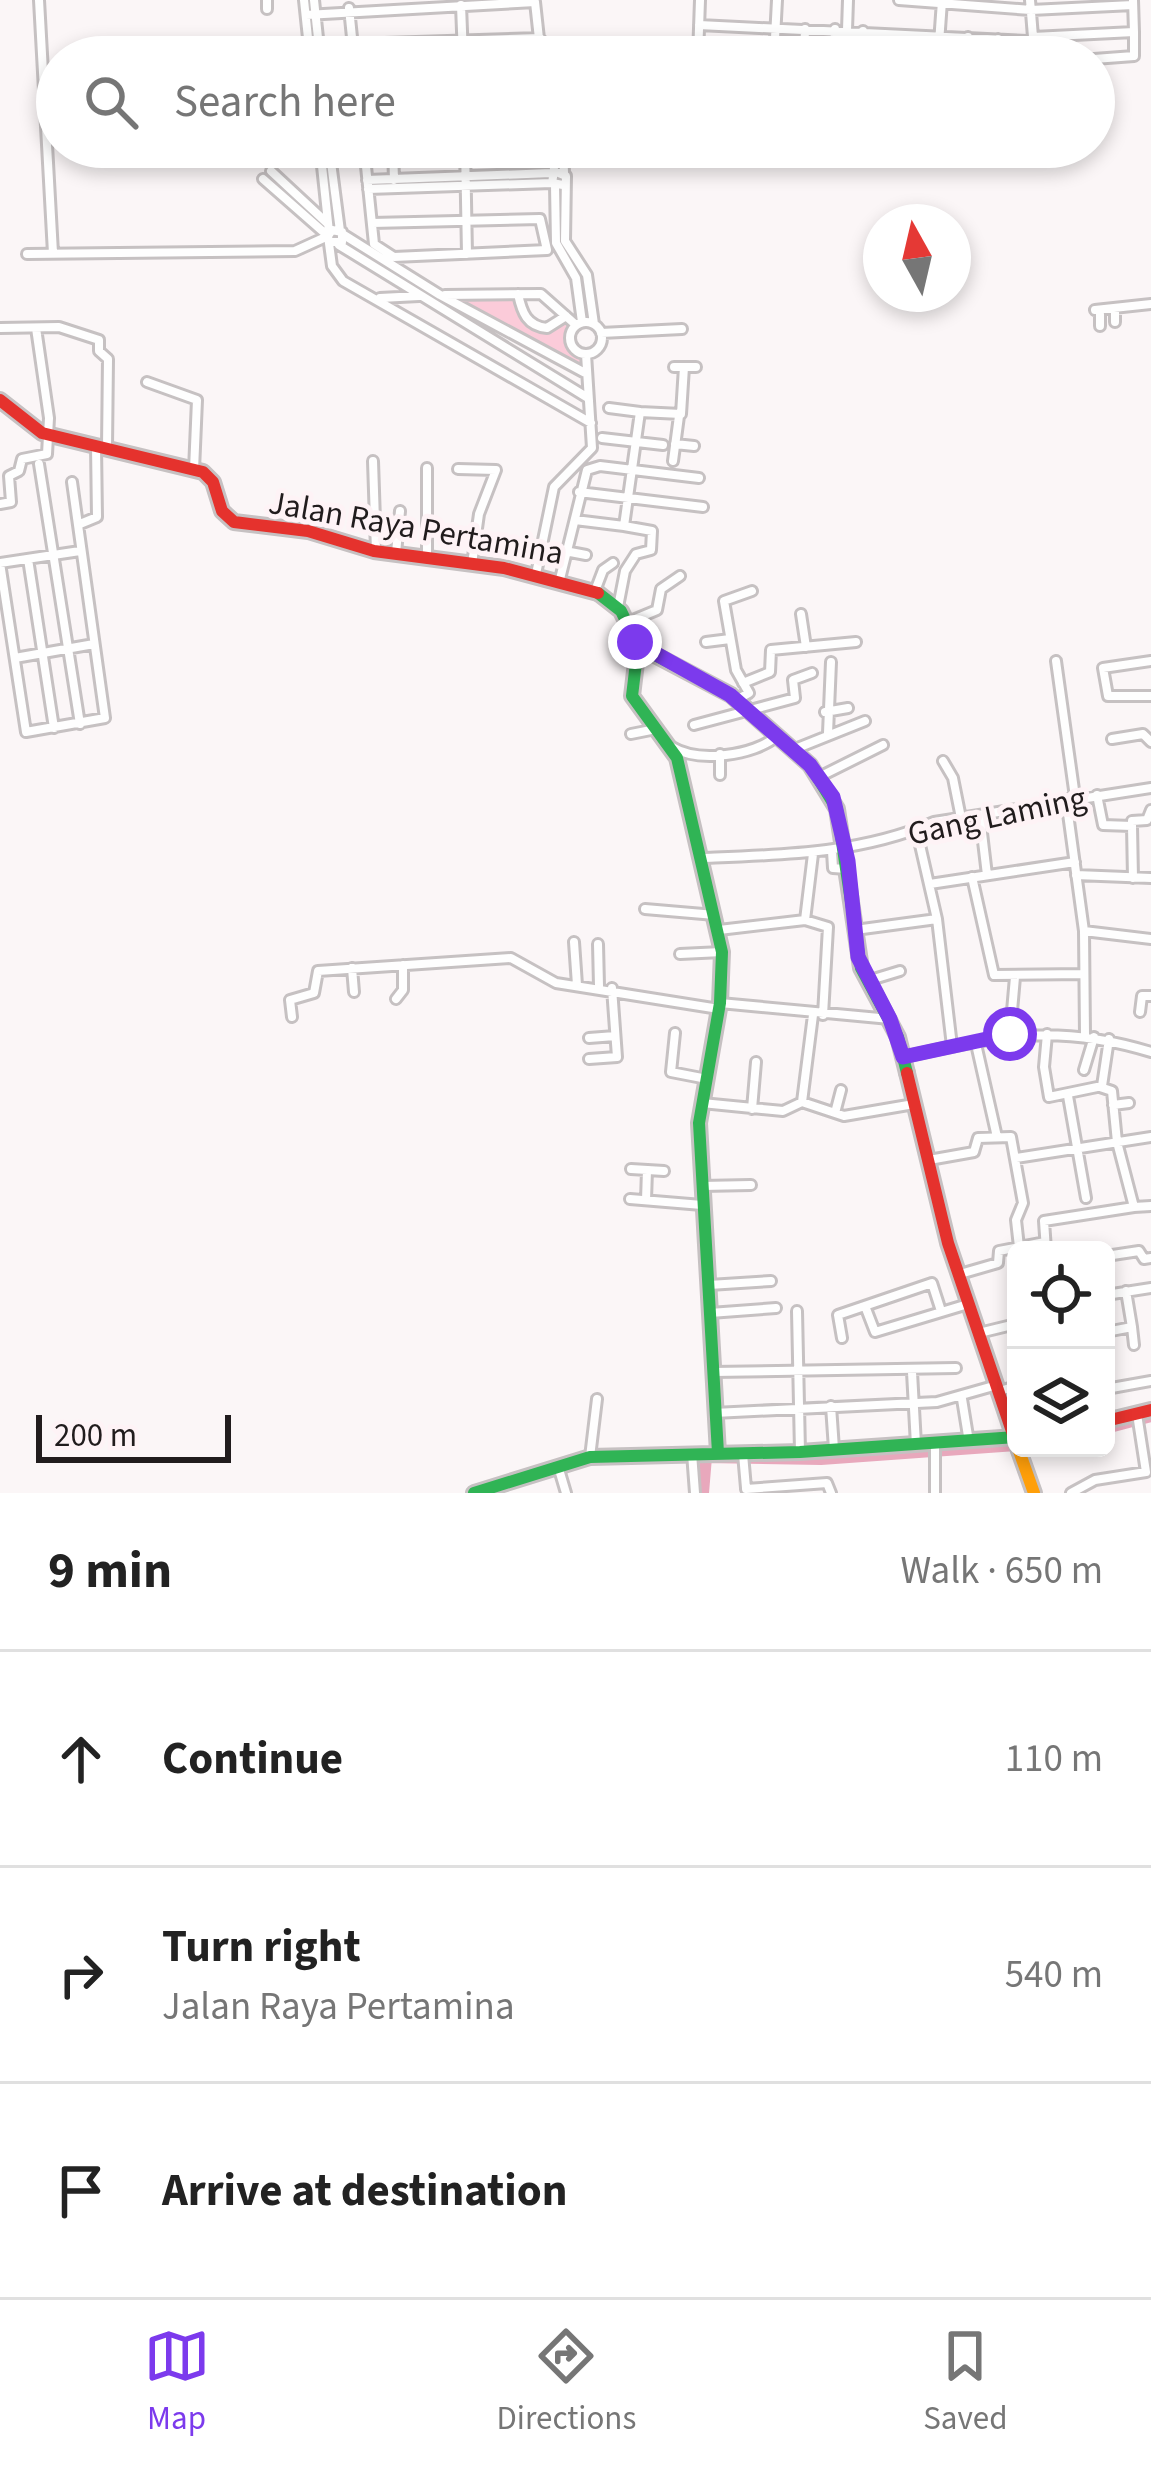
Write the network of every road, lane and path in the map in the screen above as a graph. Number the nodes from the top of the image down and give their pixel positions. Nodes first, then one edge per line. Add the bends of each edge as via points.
1 (39, 0) edge
2 (304, 0) edge
3 (314, 0) edge
4 (700, 0) edge
5 (777, 0) edge
6 (848, 0) edge
7 (899, 0) edge
8 (942, 2) edge
9 (1133, 3) edge
10 (461, 4) junction
11 (1031, 5) edge
12 (349, 8) junction
13 (310, 14) junction
14 (699, 25) junction
15 (776, 28) junction
16 (805, 28) junction
17 (835, 29) junction
18 (847, 30) junction
19 (863, 31) junction
20 (1134, 32) junction
21 (939, 35) junction
22 (41, 36) edge
23 (310, 36) edge
24 (315, 36) edge
25 (352, 36) edge
26 (463, 36) edge
27 (540, 36) edge
28 (699, 36) edge
29 (775, 36) edge
30 (805, 36) edge
31 (835, 36) edge
32 (863, 36) edge
33 (954, 36) edge
34 (1030, 36) edge
35 (1075, 36) edge
36 (1115, 57) edge
37 (48, 168) edge
38 (322, 168) edge
39 (330, 168) edge
40 (366, 168) edge
41 (394, 168) edge
42 (465, 168) edge
43 (555, 168) edge
44 (558, 168) edge
45 (271, 171) dead end
46 (556, 178) junction
47 (263, 179) dead end
48 (394, 180) junction
49 (465, 181) junction
50 (368, 184) junction
51 (326, 203) junction
52 (314, 212) junction
53 (466, 219) junction
54 (372, 224) junction
55 (334, 235) junction
56 (53, 253) junction
57 (27, 254) dead end
58 (467, 254) junction
59 (518, 294) junction
60 (440, 295) junction
61 (423, 296) junction
62 (375, 298) junction
63 (1151, 304) edge
64 (1115, 309) junction
65 (566, 316) junction
66 (1115, 322) dead end
67 (579, 324) junction
68 (594, 324) junction
69 (1100, 326) dead end
70 (0, 328) edge
71 (36, 328) junction
72 (682, 328) dead end
73 (602, 333) junction
74 (586, 354) junction
75 (560, 362) junction
76 (696, 368) dead end
77 (550, 374) junction
78 (587, 374) junction
79 (147, 382) dead end
80 (588, 398) junction
81 (0, 400) edge
82 (609, 408) dead end
83 (640, 412) junction
84 (680, 416) junction
85 (591, 423) junction
86 (49, 435) junction
87 (602, 438) dead end
88 (636, 442) junction
89 (676, 444) junction
90 (663, 445) dead end
91 (101, 446) junction
92 (694, 446) dead end
93 (374, 461) dead end
94 (673, 461) dead end
95 (39, 464) dead end
96 (427, 468) dead end
97 (194, 470) junction
98 (458, 470) dead end
99 (632, 470) junction
100 (698, 478) dead end
101 (72, 482) dead end
102 (579, 492) junction
103 (627, 498) junction
104 (0, 504) edge
105 (703, 507) dead end
106 (400, 511) dead end
107 (575, 520) junction
108 (80, 524) junction
109 (624, 526) junction
110 (80, 551) junction
111 (376, 551) junction
112 (565, 551) junction
113 (396, 553) junction
114 (54, 555) junction
115 (586, 555) dead end
116 (427, 557) junction
117 (28, 559) junction
118 (614, 563) dead end
119 (472, 564) junction
120 (536, 574) junction
121 (680, 576) dead end
122 (560, 579) junction
123 (595, 591) junction
124 (752, 591) dead end
125 (618, 608) junction
126 (801, 614) dead end
127 (626, 623) junction
128 (730, 639) junction
129 (706, 642) dead end
130 (856, 642) dead end
131 (94, 644) junction
132 (638, 646) junction
133 (806, 646) junction
134 (68, 649) junction
135 (43, 653) junction
136 (15, 658) junction
137 (1056, 661) dead end
138 (1151, 661) edge
139 (831, 662) dead end
140 (812, 673) dead end
141 (742, 683) junction
142 (1151, 696) edge
143 (737, 700) junction
144 (848, 708) dead end
145 (752, 712) junction
146 (825, 712) junction
147 (865, 721) dead end
148 (80, 724) junction
149 (694, 725) dead end
150 (54, 728) junction
151 (658, 728) junction
152 (828, 733) junction
153 (631, 734) dead end
154 (777, 736) junction
155 (1112, 739) dead end
156 (1151, 742) edge
157 (883, 745) dead end
158 (672, 747) junction
159 (793, 750) junction
160 (720, 754) junction
161 (943, 761) dead end
162 (720, 775) dead end
163 (819, 777) junction
164 (1151, 788) edge
165 (1097, 795) junction
166 (1071, 798) junction
167 (1151, 810) edge
168 (980, 816) junction
169 (961, 818) junction
170 (1132, 826) junction
171 (917, 832) junction
172 (837, 850) junction
173 (814, 854) junction
174 (701, 858) junction
175 (1075, 862) junction
176 (1076, 874) junction
177 (987, 875) junction
178 (972, 877) junction
179 (1132, 878) junction
180 (1151, 878) edge
181 (929, 884) junction
182 (645, 909) dead end
183 (937, 919) junction
184 (806, 920) junction
185 (718, 922) junction
186 (855, 930) junction
187 (1084, 931) junction
188 (1151, 939) edge
189 (574, 942) dead end
190 (598, 944) dead end
191 (722, 952) junction
192 (680, 954) dead end
193 (403, 965) junction
194 (352, 968) junction
195 (900, 971) dead end
196 (1084, 974) junction
197 (1015, 977) junction
198 (868, 981) junction
199 (577, 985) junction
200 (599, 986) junction
201 (612, 988) junction
202 (354, 992) dead end
203 (1151, 996) edge
204 (396, 999) dead end
205 (719, 1006) junction
206 (1140, 1012) dead end
207 (818, 1015) junction
208 (292, 1017) dead end
209 (890, 1019) junction
210 (675, 1033) dead end
211 (1010, 1034) junction
212 (1047, 1034) junction
213 (615, 1036) junction
214 (1090, 1036) junction
215 (589, 1038) dead end
216 (1109, 1040) junction
217 (976, 1044) junction
218 (952, 1046) junction
219 (1151, 1052) edge
220 (903, 1057) junction
221 (590, 1059) dead end
222 (756, 1062) dead end
223 (1084, 1070) dead end
224 (708, 1080) junction
225 (1100, 1087) junction
226 (841, 1090) dead end
227 (1069, 1096) junction
228 (802, 1102) junction
229 (701, 1103) junction
230 (1129, 1103) dead end
231 (915, 1104) junction
232 (1113, 1105) junction
233 (752, 1109) junction
234 (835, 1113) junction
235 (997, 1136) junction
236 (1151, 1137) edge
237 (1117, 1142) junction
238 (1077, 1148) junction
239 (1016, 1158) junction
240 (929, 1160) junction
241 (631, 1169) dead end
242 (647, 1170) junction
243 (664, 1171) dead end
244 (751, 1185) dead end
245 (701, 1186) junction
246 (1086, 1198) dead end
247 (630, 1199) dead end
248 (646, 1200) junction
249 (703, 1205) junction
250 (1151, 1206) edge
251 (1135, 1207) junction
252 (1018, 1241) edge
253 (1045, 1241) edge
254 (1007, 1249) edge
255 (1115, 1254) edge
256 (1151, 1258) edge
257 (957, 1274) junction
258 (771, 1281) dead end
259 (709, 1285) junction
260 (1151, 1288) edge
261 (1126, 1291) junction
262 (1115, 1293) edge
263 (968, 1304) junction
264 (865, 1306) junction
265 (776, 1308) dead end
266 (797, 1311) dead end
267 (941, 1311) junction
268 (710, 1313) junction
269 (1007, 1326) edge
270 (1132, 1327) junction
271 (1115, 1330) edge
272 (979, 1333) junction
273 (842, 1338) dead end
274 (1134, 1345) dead end
275 (956, 1368) dead end
276 (799, 1370) junction
277 (713, 1372) junction
278 (912, 1372) junction
279 (1151, 1381) edge
280 (1007, 1387) edge
281 (1115, 1387) edge
282 (999, 1388) junction
283 (597, 1399) dead end
284 (962, 1399) junction
285 (914, 1404) junction
286 (831, 1406) junction
287 (799, 1408) junction
288 (714, 1413) junction
289 (1007, 1413) edge
290 (1141, 1416) edge
291 (1007, 1441) edge
292 (969, 1442) junction
293 (916, 1445) junction
294 (935, 1448) junction
295 (834, 1450) junction
296 (800, 1452) junction
297 (718, 1453) junction
298 (590, 1457) junction
299 (1022, 1457) edge
300 (743, 1458) junction
301 (692, 1459) junction
302 (560, 1472) junction
303 (747, 1491) edge
304 (474, 1493) edge
305 (566, 1493) edge
306 (694, 1493) edge
307 (831, 1493) edge
308 (935, 1493) edge
309 (1034, 1493) edge
310 (1072, 1493) edge

1 - 22 street
2 - 13 street
3 - 13 street
4 - 14 street
5 - 15 street
6 - 18 street
7 - 8 street
8 - 11 street
8 - 21 street
9 - 11 street
9 - 20 street
10 - 12 street
10 - 26 street
10 - 27 street via 536,2
11 - 34 street
12 - 13 street
12 - 25 street
13 - 23 street
13 - 24 street
14 - 15 street
14 - 28 street
15 - 16 street
15 - 29 street
16 - 17 street
16 - 30 street
17 - 18 street
17 - 31 street
18 - 19 street
19 - 21 street
19 - 32 street
20 - 35 street
20 - 36 street via 1135,56
21 - 33 street
37 - 56 street
38 - 51 street
39 - 55 street
40 - 50 street
41 - 48 street
42 - 49 street
43 - 46 street
44 - 46 street
45 - 52 street
46 - 49 street
46 - 67 street via 556,243 577,278
46 - 68 street via 566,242 587,275
47 - 55 street
48 - 49 street
48 - 50 street
49 - 50 street
49 - 53 street
50 - 54 street
51 - 52 street
51 - 55 street
52 - 55 street
53 - 54 street
53 - 58 street
53 - 58 street via 542,220 547,250
54 - 58 street via 374,244 394,256
55 - 56 street via 295,251
55 - 60 street
55 - 61 street
55 - 62 street via 338,277
56 - 57 street
59 - 60 street
59 - 65 street via 546,297
59 - 65 street via 534,325 548,328
60 - 61 street
60 - 75 street
61 - 62 street
61 - 77 street
62 - 85 street
63 - 64 street
64 - 66 street
64 - 69 street via 1097,310
65 - 67 street
67 - 68 street
67 - 74 street via 571,344
68 - 73 street
70 - 71 street
71 - 86 street
71 - 91 street via 99,340 108,359
72 - 73 street
73 - 74 street via 597,350
74 - 78 street
75 - 77 street
75 - 78 street
76 - 84 street via 679,367
77 - 80 street
78 - 80 street
79 - 97 street via 197,400
80 - 85 street
81 - 86 main road
82 - 83 street
83 - 84 street
83 - 88 street
84 - 89 street
85 - 120 street via 590,454 552,492
86 - 91 main road
86 - 104 street via 46,456 22,459 9,476 11,500
87 - 88 street
88 - 90 street
88 - 99 street
89 - 92 street
89 - 94 street
91 - 97 main road
91 - 108 street via 97,517
93 - 111 street
95 - 114 street
96 - 116 street
97 - 111 main road, Jalan Raya Pertamina via 209,476 234,522
98 - 119 street via 496,470
99 - 100 street
99 - 102 street via 593,467
99 - 103 street
101 - 108 street
102 - 103 street
102 - 107 street
103 - 105 street
103 - 109 street
106 - 113 street
107 - 109 street
107 - 112 street
108 - 110 street
109 - 125 street via 652,531 652,550 634,555
110 - 114 street
110 - 131 street
111 - 113 main road, Jalan Raya Pertamina
112 - 115 street
112 - 122 street
113 - 116 main road, Jalan Raya Pertamina
114 - 117 street
114 - 134 street
116 - 119 main road, Jalan Raya Pertamina
117 - 135 street
117 - 136 street via 0,563
118 - 123 street
119 - 120 main road, Jalan Raya Pertamina
120 - 122 main road, Jalan Raya Pertamina
121 - 127 street via 661,589 657,610
122 - 123 main road, Jalan Raya Pertamina
123 - 125 main road, Jalan Raya Pertamina
124 - 128 street via 724,599
125 - 127 main road, Jalan Raya Pertamina
126 - 133 street
127 - 132 main road, Jalan Raya Pertamina
128 - 129 street
128 - 141 street
130 - 133 street
131 - 134 street
131 - 148 street via 105,718
132 - 143 main road
132 - 151 main road via 632,695
133 - 141 street via 771,650 770,672
134 - 135 street
134 - 148 street
135 - 136 street
135 - 150 street
136 - 150 street via 26,732
137 - 166 street
138 - 142 street via 1103,668 1108,696
139 - 146 street
140 - 145 street via 793,681 795,698
141 - 143 street via 749,694
143 - 145 main road
144 - 146 street
145 - 149 street
145 - 154 main road
146 - 152 street
147 - 152 street
148 - 150 street
151 - 153 street
151 - 158 main road
152 - 159 street
154 - 159 main road
154 - 160 street
155 - 156 street via 1143,734
157 - 163 street
158 - 160 street
158 - 174 main road
159 - 163 main road
160 - 162 street
161 - 169 street
163 - 172 main road via 833,797
164 - 165 street, Gang Laming
165 - 166 street, Gang Laming
165 - 170 street via 1101,824
166 - 168 street, Gang Laming
166 - 175 street
167 - 170 street
168 - 169 street, Gang Laming
168 - 177 street
169 - 171 street, Gang Laming
170 - 179 street
171 - 172 street, Gang Laming
171 - 181 street
172 - 173 street, Gang Laming
172 - 186 main road via 849,869
173 - 174 street, Gang Laming
173 - 184 street
174 - 185 main road
175 - 176 street
175 - 177 street
176 - 179 street
176 - 187 street
177 - 178 street
178 - 181 street
178 - 197 street via 992,973
179 - 180 street
181 - 183 street
182 - 185 street
183 - 186 street
183 - 218 street
184 - 185 street
184 - 207 street via 828,927
185 - 191 main road
186 - 198 main road
187 - 188 street
187 - 196 street
189 - 199 street
190 - 200 street
191 - 192 street
191 - 205 main road
193 - 194 street
193 - 199 street via 511,958 541,978
193 - 204 street
194 - 202 street
194 - 208 street via 316,972 315,992 291,999
195 - 198 street
196 - 197 street
196 - 214 street
197 - 211 street
198 - 209 main road
199 - 200 street
200 - 201 street
201 - 205 street
201 - 213 street
203 - 206 street via 1142,996
205 - 207 street
205 - 224 main road
207 - 209 street
207 - 228 street
209 - 220 main road
210 - 224 street via 671,1072
211 - 212 street
211 - 217 street
212 - 214 street
212 - 227 street via 1048,1097
213 - 215 street
213 - 221 street via 616,1057
214 - 216 street
214 - 223 street
216 - 219 street
216 - 225 street
217 - 218 street
217 - 235 street
218 - 220 street
220 - 231 main road
222 - 233 street
224 - 229 main road
225 - 227 street
225 - 232 street via 1111,1089
226 - 234 street
227 - 238 street
228 - 233 street via 783,1111
228 - 234 street
229 - 233 street
229 - 245 main road
230 - 232 street
231 - 234 street
231 - 240 main road
232 - 237 street
235 - 239 street via 1011,1137
235 - 240 street via 977,1139 974,1152
236 - 237 street
237 - 238 street
237 - 251 street
238 - 239 street
238 - 246 street
239 - 252 street
240 - 257 main road
241 - 242 street
242 - 243 street
242 - 248 street
244 - 245 street
245 - 249 main road
247 - 248 street
248 - 249 street
249 - 259 main road
250 - 251 street
251 - 253 street via 1044,1221
254 - 257 street via 998,1251 998,1263
255 - 256 street via 1139,1250
257 - 263 main road
258 - 259 street
259 - 268 main road
260 - 261 street
261 - 262 street
261 - 270 street
263 - 267 street
263 - 272 main road
264 - 267 street via 875,1332
264 - 267 street via 932,1283
264 - 273 street via 837,1316
265 - 268 street
266 - 276 street
268 - 277 main road
269 - 272 street
270 - 271 street
270 - 274 street
272 - 282 main road
275 - 278 street
276 - 277 street
276 - 278 street
276 - 287 street
277 - 288 main road
278 - 285 street
279 - 281 street
280 - 282 street
282 - 284 street
282 - 289 main road
283 - 298 street
284 - 285 street
284 - 292 street
285 - 286 street
285 - 293 street
286 - 287 street
286 - 295 street
287 - 288 street
287 - 296 street
288 - 297 main road
290 - 310 street via 1145,1472 1095,1480
291 - 292 main road
292 - 294 main road
293 - 294 main road
293 - 295 main road
294 - 308 street
295 - 296 main road
296 - 300 main road
297 - 300 main road
297 - 301 main road
298 - 301 main road
298 - 302 main road
299 - 309 main road
300 - 303 street
301 - 306 street
302 - 304 main road
302 - 305 street
303 - 307 street via 827,1483

